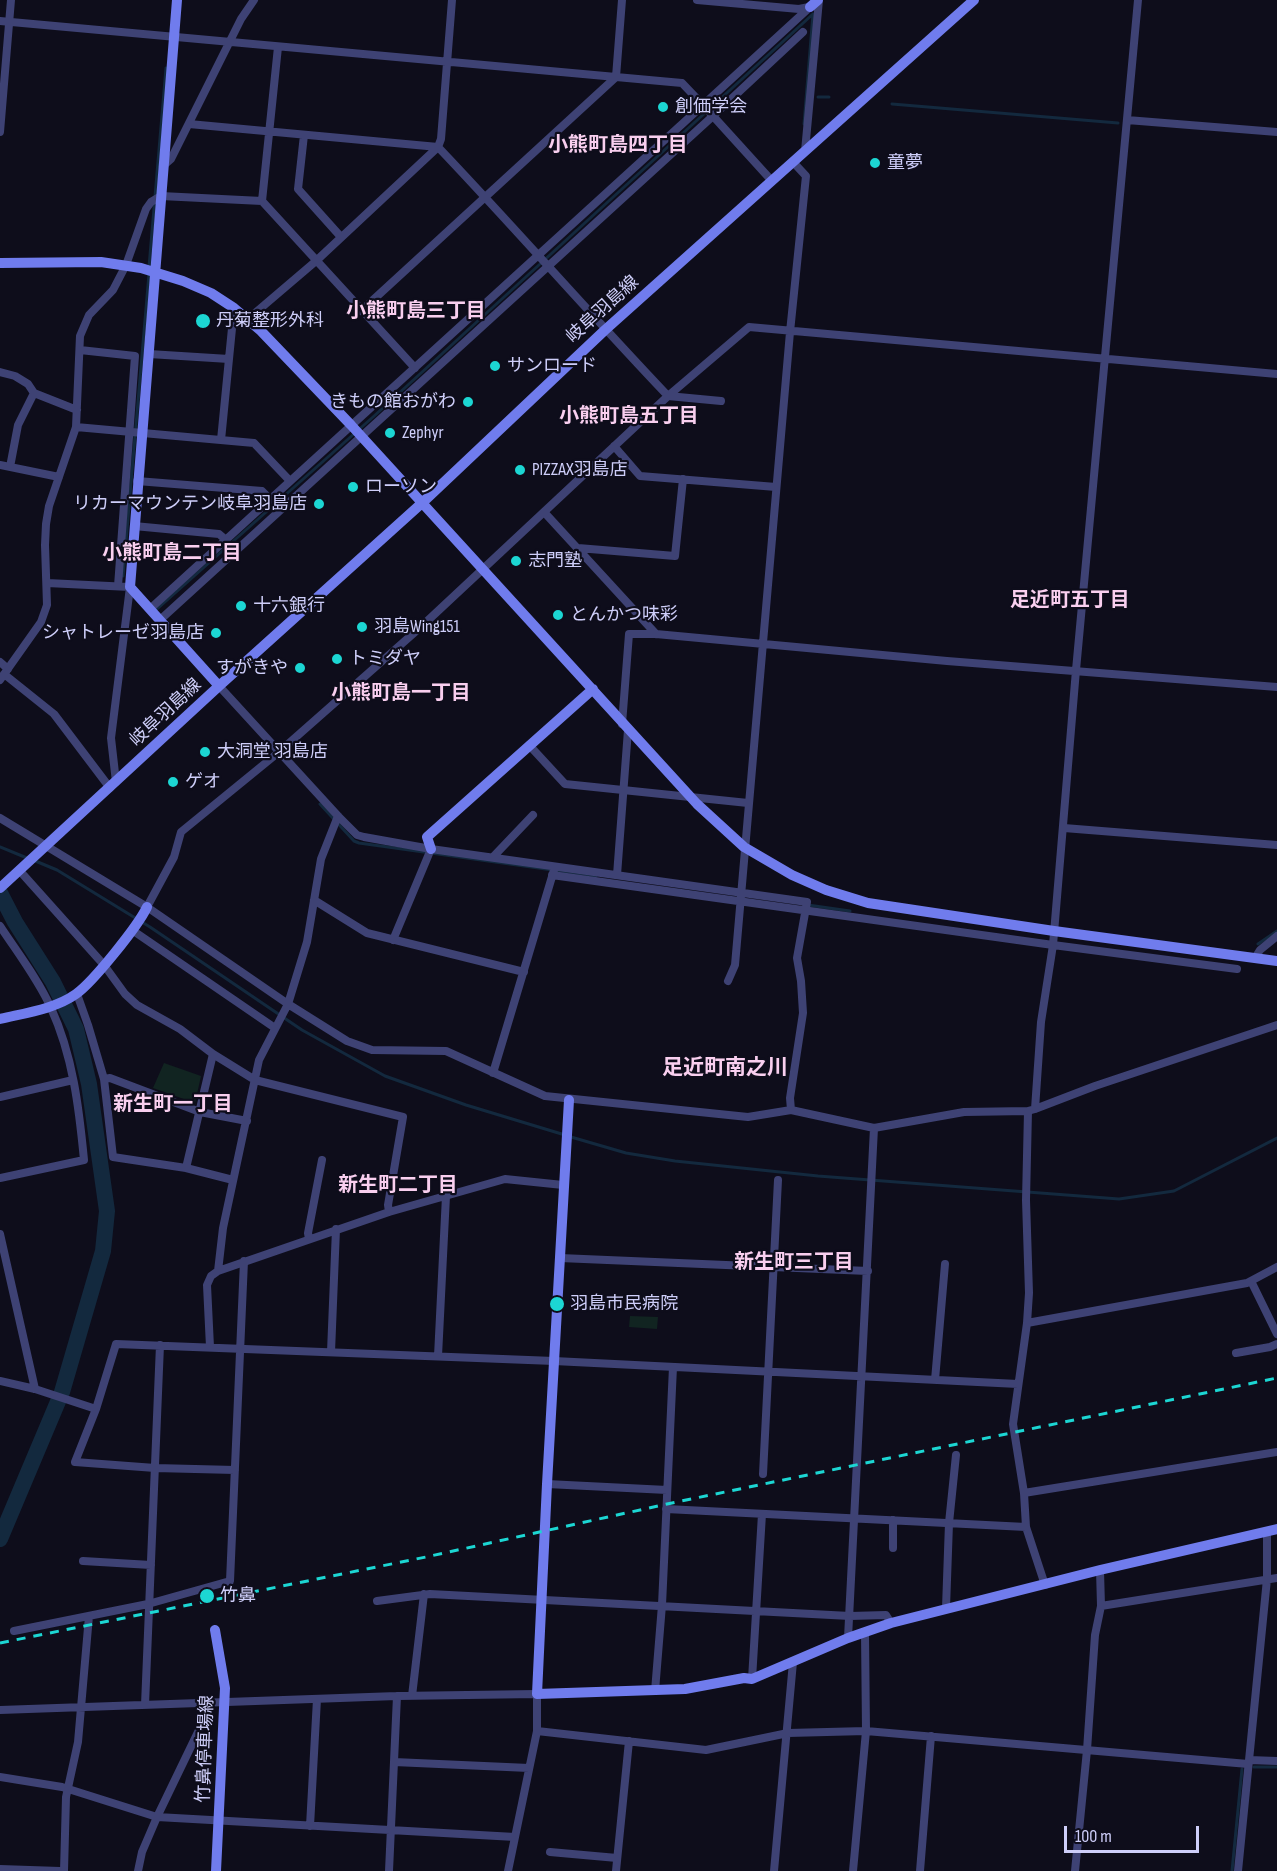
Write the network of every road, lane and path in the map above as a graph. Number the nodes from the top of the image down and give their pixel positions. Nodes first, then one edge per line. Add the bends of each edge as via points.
1 (11, 0) edge
2 (177, 0) edge
3 (254, 0) edge
4 (452, 0) edge
5 (622, 0) edge
6 (697, 0) edge
7 (974, 0) edge
8 (1138, 0) edge
9 (816, 2) edge
10 (4, 22) edge
11 (803, 32) dead end
12 (174, 38) junction
13 (230, 43) junction
14 (278, 47) junction
15 (448, 62) junction
16 (616, 77) junction
17 (703, 105) junction
18 (713, 116) junction
19 (1127, 120) junction
20 (189, 124) junction
21 (0, 132) edge
22 (269, 132) junction
23 (1277, 132) edge
24 (304, 135) junction
25 (438, 147) junction
26 (805, 151) junction
27 (793, 162) junction
28 (163, 166) junction
29 (772, 181) junction
30 (161, 196) junction
31 (486, 197) junction
32 (261, 201) junction
33 (341, 237) junction
34 (539, 254) junction
35 (316, 261) junction
36 (0, 262) edge
37 (126, 265) junction
38 (549, 266) junction
39 (156, 272) junction
40 (234, 308) junction
41 (361, 311) junction
42 (248, 319) junction
43 (605, 330) junction
44 (790, 332) junction
45 (80, 350) junction
46 (143, 356) junction
47 (229, 359) junction
48 (1104, 359) junction
49 (415, 368) junction
50 (0, 372) edge
51 (1277, 374) edge
52 (34, 393) junction
53 (668, 396) junction
54 (721, 400) dead end
55 (77, 410) junction
56 (351, 425) junction
57 (76, 427) junction
58 (135, 433) junction
59 (362, 437) junction
60 (221, 440) junction
61 (614, 446) junction
62 (0, 465) edge
63 (10, 467) junction
64 (59, 477) junction
65 (683, 479) junction
66 (137, 481) junction
67 (290, 481) junction
68 (776, 487) junction
69 (270, 499) junction
70 (422, 503) junction
71 (129, 507) junction
72 (543, 512) junction
73 (134, 526) junction
74 (226, 540) junction
75 (578, 548) junction
76 (483, 568) junction
77 (47, 583) junction
78 (118, 586) junction
79 (130, 587) junction
80 (151, 608) junction
81 (161, 619) junction
82 (656, 634) junction
83 (763, 643) junction
84 (0, 662) edge
85 (1076, 670) junction
86 (4, 674) edge
87 (219, 686) junction
88 (1277, 687) edge
89 (593, 689) junction
90 (625, 727) junction
91 (530, 745) junction
92 (279, 752) junction
93 (113, 785) junction
94 (624, 790) junction
95 (690, 797) junction
96 (748, 803) junction
97 (533, 815) dead end
98 (338, 816) junction
99 (0, 818) edge
100 (1064, 828) junction
101 (1277, 845) edge
102 (744, 847) junction
103 (44, 848) junction
104 (431, 849) junction
105 (493, 857) junction
106 (20, 868) junction
107 (554, 871) junction
108 (616, 875) junction
109 (3, 885) edge
110 (741, 897) junction
111 (314, 900) junction
112 (807, 909) junction
113 (146, 910) junction
114 (0, 926) edge
115 (133, 928) junction
116 (1054, 931) junction
117 (1277, 936) edge
118 (393, 940) junction
119 (1053, 945) junction
120 (1255, 958) junction
121 (1277, 961) edge
122 (104, 965) junction
123 (1237, 969) dead end
124 (524, 972) junction
125 (728, 981) dead end
126 (74, 995) junction
127 (53, 1005) junction
128 (287, 1007) junction
129 (0, 1019) edge
130 (1277, 1025) edge
131 (277, 1026) junction
132 (213, 1054) junction
133 (493, 1073) junction
134 (104, 1079) junction
135 (73, 1080) junction
136 (255, 1080) junction
137 (0, 1098) edge
138 (569, 1100) junction
139 (791, 1110) junction
140 (1032, 1110) junction
141 (200, 1112) junction
142 (247, 1121) junction
143 (874, 1128) junction
144 (322, 1160) dead end
145 (186, 1168) junction
146 (0, 1178) edge
147 (233, 1180) junction
148 (778, 1180) dead end
149 (563, 1185) junction
150 (446, 1196) junction
151 (389, 1212) junction
152 (336, 1229) junction
153 (0, 1234) edge
154 (309, 1239) junction
155 (560, 1258) junction
156 (244, 1261) junction
157 (945, 1264) dead end
158 (773, 1267) junction
159 (1277, 1267) edge
160 (218, 1270) junction
161 (868, 1271) junction
162 (1251, 1281) junction
163 (1027, 1323) junction
164 (1277, 1334) edge
165 (1277, 1344) edge
166 (160, 1345) junction
167 (210, 1347) junction
168 (241, 1349) junction
169 (331, 1352) junction
170 (1236, 1353) dead end
171 (438, 1356) junction
172 (554, 1361) junction
173 (673, 1367) junction
174 (767, 1372) junction
175 (862, 1377) junction
176 (935, 1380) junction
177 (0, 1381) edge
178 (1018, 1384) junction
179 (35, 1389) junction
180 (96, 1409) junction
181 (1277, 1452) edge
182 (956, 1455) dead end
183 (154, 1468) junction
184 (235, 1470) junction
185 (763, 1474) dead end
186 (547, 1484) junction
187 (667, 1490) junction
188 (1024, 1493) junction
189 (666, 1509) junction
190 (762, 1514) junction
191 (855, 1518) junction
192 (893, 1520) junction
193 (950, 1523) junction
194 (1026, 1527) junction
195 (1272, 1531) edge
196 (893, 1548) dead end
197 (84, 1561) dead end
198 (150, 1565) junction
199 (1100, 1570) junction
200 (1277, 1578) edge
201 (1267, 1579) junction
202 (1045, 1585) junction
203 (424, 1594) junction
204 (543, 1599) junction
205 (377, 1601) dead end
206 (148, 1604) junction
207 (662, 1605) junction
208 (1101, 1606) junction
209 (946, 1608) junction
210 (756, 1611) junction
211 (88, 1616) junction
212 (850, 1616) junction
213 (891, 1623) junction
214 (215, 1630) dead end
215 (14, 1631) dead end
216 (865, 1633) junction
217 (848, 1638) junction
218 (794, 1662) junction
219 (752, 1679) junction
220 (655, 1691) junction
221 (537, 1694) junction
222 (397, 1696) junction
223 (412, 1696) junction
224 (317, 1699) junction
225 (225, 1703) junction
226 (212, 1704) junction
227 (145, 1705) junction
228 (81, 1707) junction
229 (0, 1710) edge
230 (537, 1731) junction
231 (866, 1731) junction
232 (788, 1733) junction
233 (932, 1736) junction
234 (629, 1741) junction
235 (1087, 1750) junction
236 (1277, 1761) edge
237 (394, 1762) junction
238 (1248, 1762) junction
239 (530, 1768) junction
240 (0, 1777) edge
241 (67, 1790) junction
242 (157, 1817) junction
243 (219, 1821) junction
244 (310, 1826) junction
245 (390, 1830) junction
246 (515, 1837) junction
247 (550, 1852) dead end
248 (617, 1858) junction
249 (0, 1869) edge
250 (62, 1871) edge
251 (138, 1871) edge
252 (216, 1871) edge
253 (389, 1871) edge
254 (508, 1871) edge
255 (616, 1871) edge
256 (774, 1871) edge
257 (853, 1871) edge
258 (920, 1871) edge
259 (1075, 1871) edge
260 (1238, 1871) edge

1 - 10 street
2 - 12 street
3 - 13 street
4 - 15 street
5 - 16 street
6 - 9 street via 799,9
7 - 26 street, 岐阜羽島線
8 - 19 street
9 - 17 street
9 - 26 street
10 - 12 street
10 - 21 street
11 - 18 street
12 - 13 street
12 - 28 street
13 - 14 street
13 - 20 street
14 - 15 street
14 - 22 street
15 - 16 street
15 - 25 street
16 - 17 street via 682,82
16 - 31 street
17 - 18 street
17 - 34 street
18 - 29 street
18 - 38 street
19 - 23 street
19 - 48 street
20 - 22 street
20 - 28 street via 171,159
22 - 24 street
22 - 32 street
24 - 25 street
24 - 33 street via 298,189
25 - 31 street
25 - 33 street
26 - 27 street, 岐阜羽島線
27 - 29 street, 岐阜羽島線
27 - 44 street via 806,176
28 - 30 street
29 - 43 street, 岐阜羽島線
30 - 32 street
30 - 37 street via 146,209
30 - 39 street
31 - 34 street
31 - 41 street
32 - 35 street
33 - 35 street
34 - 38 street
34 - 49 street
35 - 41 street
35 - 42 street
36 - 37 street
37 - 39 street
37 - 45 street via 113,290 89,315 80,336
38 - 43 street
38 - 59 street
39 - 40 street via 210,293
39 - 46 street
40 - 42 street
40 - 47 street
41 - 49 street
42 - 56 street
43 - 53 street
43 - 70 street, 岐阜羽島線
44 - 48 street
44 - 53 street via 749,327
44 - 68 street
45 - 46 street
45 - 55 street
46 - 47 street
46 - 58 street
47 - 60 street
48 - 51 street
48 - 85 street
49 - 56 street
50 - 52 street via 28,384
52 - 55 street
52 - 63 street via 18,425
53 - 54 street
53 - 61 street
55 - 57 street
56 - 59 street
56 - 67 street
57 - 58 street
57 - 64 street
58 - 60 street
58 - 66 street
58 - 71 street
59 - 70 street
59 - 81 street
60 - 67 street via 254,443
61 - 65 street via 640,476
61 - 72 street
62 - 63 street
63 - 64 street
64 - 77 street via 46,524
65 - 68 street
65 - 75 street via 675,555
66 - 69 street via 261,492
66 - 71 street
67 - 69 street
68 - 83 street
69 - 74 street
70 - 76 street
70 - 87 street, 岐阜羽島線
71 - 73 street
71 - 78 street
72 - 75 street
72 - 76 street
73 - 74 street via 219,534
73 - 79 street
74 - 80 street
75 - 82 street
76 - 89 street
76 - 92 street
77 - 78 street
77 - 86 street via 47,605 41,622
78 - 79 street
79 - 80 street
79 - 93 street via 111,738
80 - 81 street
81 - 87 street
82 - 83 street
82 - 90 street via 629,634
83 - 85 street
83 - 96 street
84 - 86 street
85 - 88 street
85 - 100 street
86 - 93 street via 54,714
87 - 92 street
87 - 93 street, 岐阜羽島線
89 - 90 street
89 - 91 street
90 - 94 street
90 - 95 street
91 - 94 street via 565,784
91 - 104 street via 428,837
92 - 98 street
92 - 113 street via 181,832 174,857
93 - 103 street, 岐阜羽島線
94 - 95 street
94 - 108 street
95 - 96 street
95 - 102 street
96 - 102 street
97 - 105 street
98 - 104 street via 357,835
98 - 111 street via 321,860
99 - 103 street
100 - 101 street
100 - 116 street
102 - 110 street
102 - 116 street via 792,875 868,903
103 - 106 street, 岐阜羽島線
103 - 113 street
104 - 105 street
104 - 118 street
105 - 107 street
106 - 109 street, 岐阜羽島線
106 - 122 street
107 - 108 street
107 - 110 street
107 - 124 street
108 - 110 street
110 - 112 street
110 - 125 street via 735,965
111 - 118 street via 367,933
111 - 128 street via 307,942
112 - 119 street
112 - 139 street via 797,958 803,1013
113 - 115 street
113 - 128 street
114 - 127 street
115 - 122 street
115 - 131 street
116 - 119 street
116 - 120 street
117 - 120 street
118 - 124 street
119 - 123 street
119 - 140 street
120 - 121 street
122 - 126 street
122 - 132 street via 137,1005 180,1029
124 - 133 street
126 - 127 street
126 - 134 street via 88,1025
127 - 129 street
127 - 135 street
128 - 131 street
128 - 133 street via 347,1041 372,1050 446,1051
130 - 140 street
131 - 136 street via 259,1060
132 - 136 street
132 - 141 street
133 - 138 street via 545,1096
134 - 141 street
134 - 145 street via 113,1157
135 - 137 street
135 - 146 street via 84,1160
136 - 142 street
136 - 151 street via 403,1118
138 - 139 street via 747,1117
138 - 149 street
139 - 143 street
140 - 143 street via 964,1112
140 - 163 street via 1026,1180
141 - 142 street
141 - 145 street
142 - 147 street
143 - 161 street
144 - 154 street
145 - 147 street
147 - 160 street
148 - 158 street
149 - 150 street via 505,1179
149 - 155 street
150 - 151 street
150 - 171 street
151 - 152 street
152 - 154 street
152 - 169 street
153 - 179 street
154 - 156 street
155 - 158 street
155 - 172 street
156 - 160 street
156 - 168 street
157 - 176 street
158 - 161 street
158 - 174 street
159 - 162 street
160 - 167 street via 207,1285
161 - 175 street
162 - 163 street
162 - 164 street
163 - 178 street
165 - 170 street
166 - 167 street
166 - 180 street via 116,1344
166 - 183 street
167 - 168 street
168 - 169 street
168 - 184 street
169 - 171 street
171 - 172 street
172 - 173 street
172 - 186 street
173 - 174 street
173 - 187 street
174 - 175 street
174 - 185 street
175 - 176 street
175 - 191 street
176 - 178 street
177 - 179 street
178 - 188 street via 1012,1424
179 - 180 street
180 - 183 street via 75,1462
181 - 188 street
182 - 193 street
183 - 184 street
183 - 198 street
184 - 206 street via 230,1581
186 - 187 street
186 - 204 street
187 - 189 street
188 - 194 street
189 - 190 street
189 - 207 street
190 - 191 street
190 - 210 street
191 - 192 street
191 - 212 street
192 - 193 street
192 - 196 street
193 - 194 street
193 - 209 street
194 - 202 street
195 - 199 street
195 - 201 street
197 - 198 street
198 - 206 street
199 - 202 street
199 - 208 street
200 - 201 street
201 - 208 street
201 - 238 street
202 - 209 street
203 - 204 street
203 - 205 street
203 - 223 street
204 - 207 street
204 - 221 street
206 - 211 street
206 - 227 street
207 - 210 street
207 - 220 street
208 - 235 street via 1095,1635
209 - 213 street
210 - 212 street
210 - 219 street
211 - 215 street
211 - 228 street
212 - 213 street via 886,1615
212 - 217 street
213 - 216 street
214 - 225 street, 竹鼻停車場線
216 - 217 street
216 - 231 street
217 - 218 street
218 - 219 street
218 - 232 street
219 - 220 street
220 - 221 street
221 - 223 street
221 - 230 street
222 - 223 street
222 - 224 street
222 - 237 street
224 - 225 street
224 - 244 street
225 - 226 street
225 - 243 street, 竹鼻停車場線
226 - 227 street
226 - 242 street
227 - 228 street
228 - 229 street
228 - 241 street
230 - 234 street
230 - 239 street
231 - 232 street
231 - 233 street
231 - 257 street
232 - 234 street via 706,1750
232 - 256 street
233 - 235 street
233 - 258 street
234 - 248 street
235 - 238 street
235 - 259 street
236 - 238 street
237 - 239 street
237 - 245 street
238 - 260 street
239 - 246 street
240 - 241 street
241 - 242 street
241 - 250 street
242 - 243 street
242 - 251 street
243 - 244 street
243 - 252 street, 竹鼻停車場線
244 - 245 street
245 - 246 street
245 - 253 street
246 - 254 street
247 - 248 street
248 - 255 street
249 - 250 street

